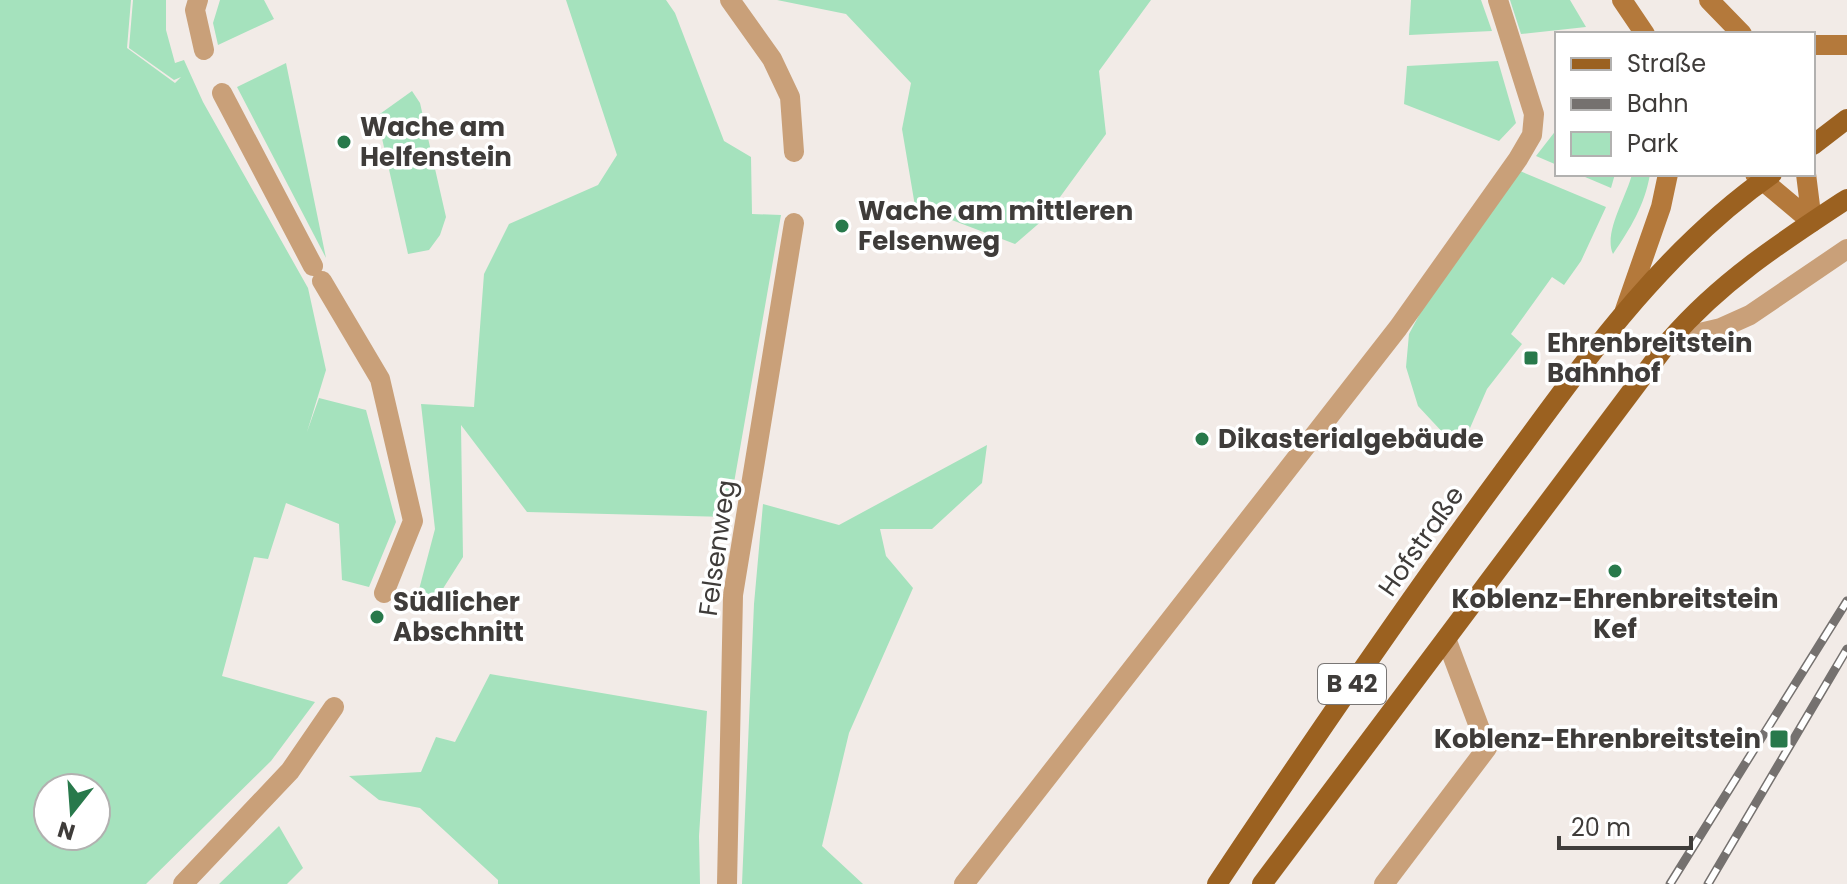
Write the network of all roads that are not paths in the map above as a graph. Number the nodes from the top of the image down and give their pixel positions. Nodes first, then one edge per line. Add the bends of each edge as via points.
1 (198, 0) edge
2 (730, 0) edge
3 (1498, 0) edge
4 (1622, 0) edge
5 (1709, 0) edge
6 (1644, 32) edge
7 (1742, 32) edge
8 (1815, 45) edge
9 (1847, 45) edge
10 (204, 50) dead end
11 (222, 93) dead end
12 (1847, 119) edge
13 (1815, 143) edge
14 (794, 152) dead end
15 (1668, 176) edge
16 (1763, 176) edge
17 (1806, 176) edge
18 (1847, 199) edge
19 (1812, 222) junction
20 (794, 223) dead end
21 (1847, 249) edge
22 (1625, 310) junction
23 (1670, 340) junction
24 (384, 593) dead end
25 (1447, 641) junction
26 (334, 707) dead end
27 (183, 884) edge
28 (727, 884) edge
29 (964, 884) edge
30 (1217, 884) edge
31 (1262, 884) edge
32 (1384, 884) edge

1 - 10 lane via 195,10
2 - 14 lane via 772,59 790,97
3 - 29 lane via 1534,114 1532,135 1518,159 1398,328
4 - 6 main road
5 - 7 main road
8 - 9 main road
11 - 24 lane via 380,379 413,521
12 - 13 main road
15 - 22 main road
16 - 19 main road
16 - 22 main road, Hofstraße / B 42
17 - 19 main road
18 - 19 main road, B 42
19 - 23 main road, B 42 via 1752,262
20 - 28 lane, Felsenweg via 733,595
21 - 23 lane via 1750,315
22 - 30 main road, Hofstraße / B 42 via 1482,500
23 - 25 main road, B 42
25 - 31 main road, B 42
25 - 32 lane via 1487,748
26 - 27 lane via 290,771

